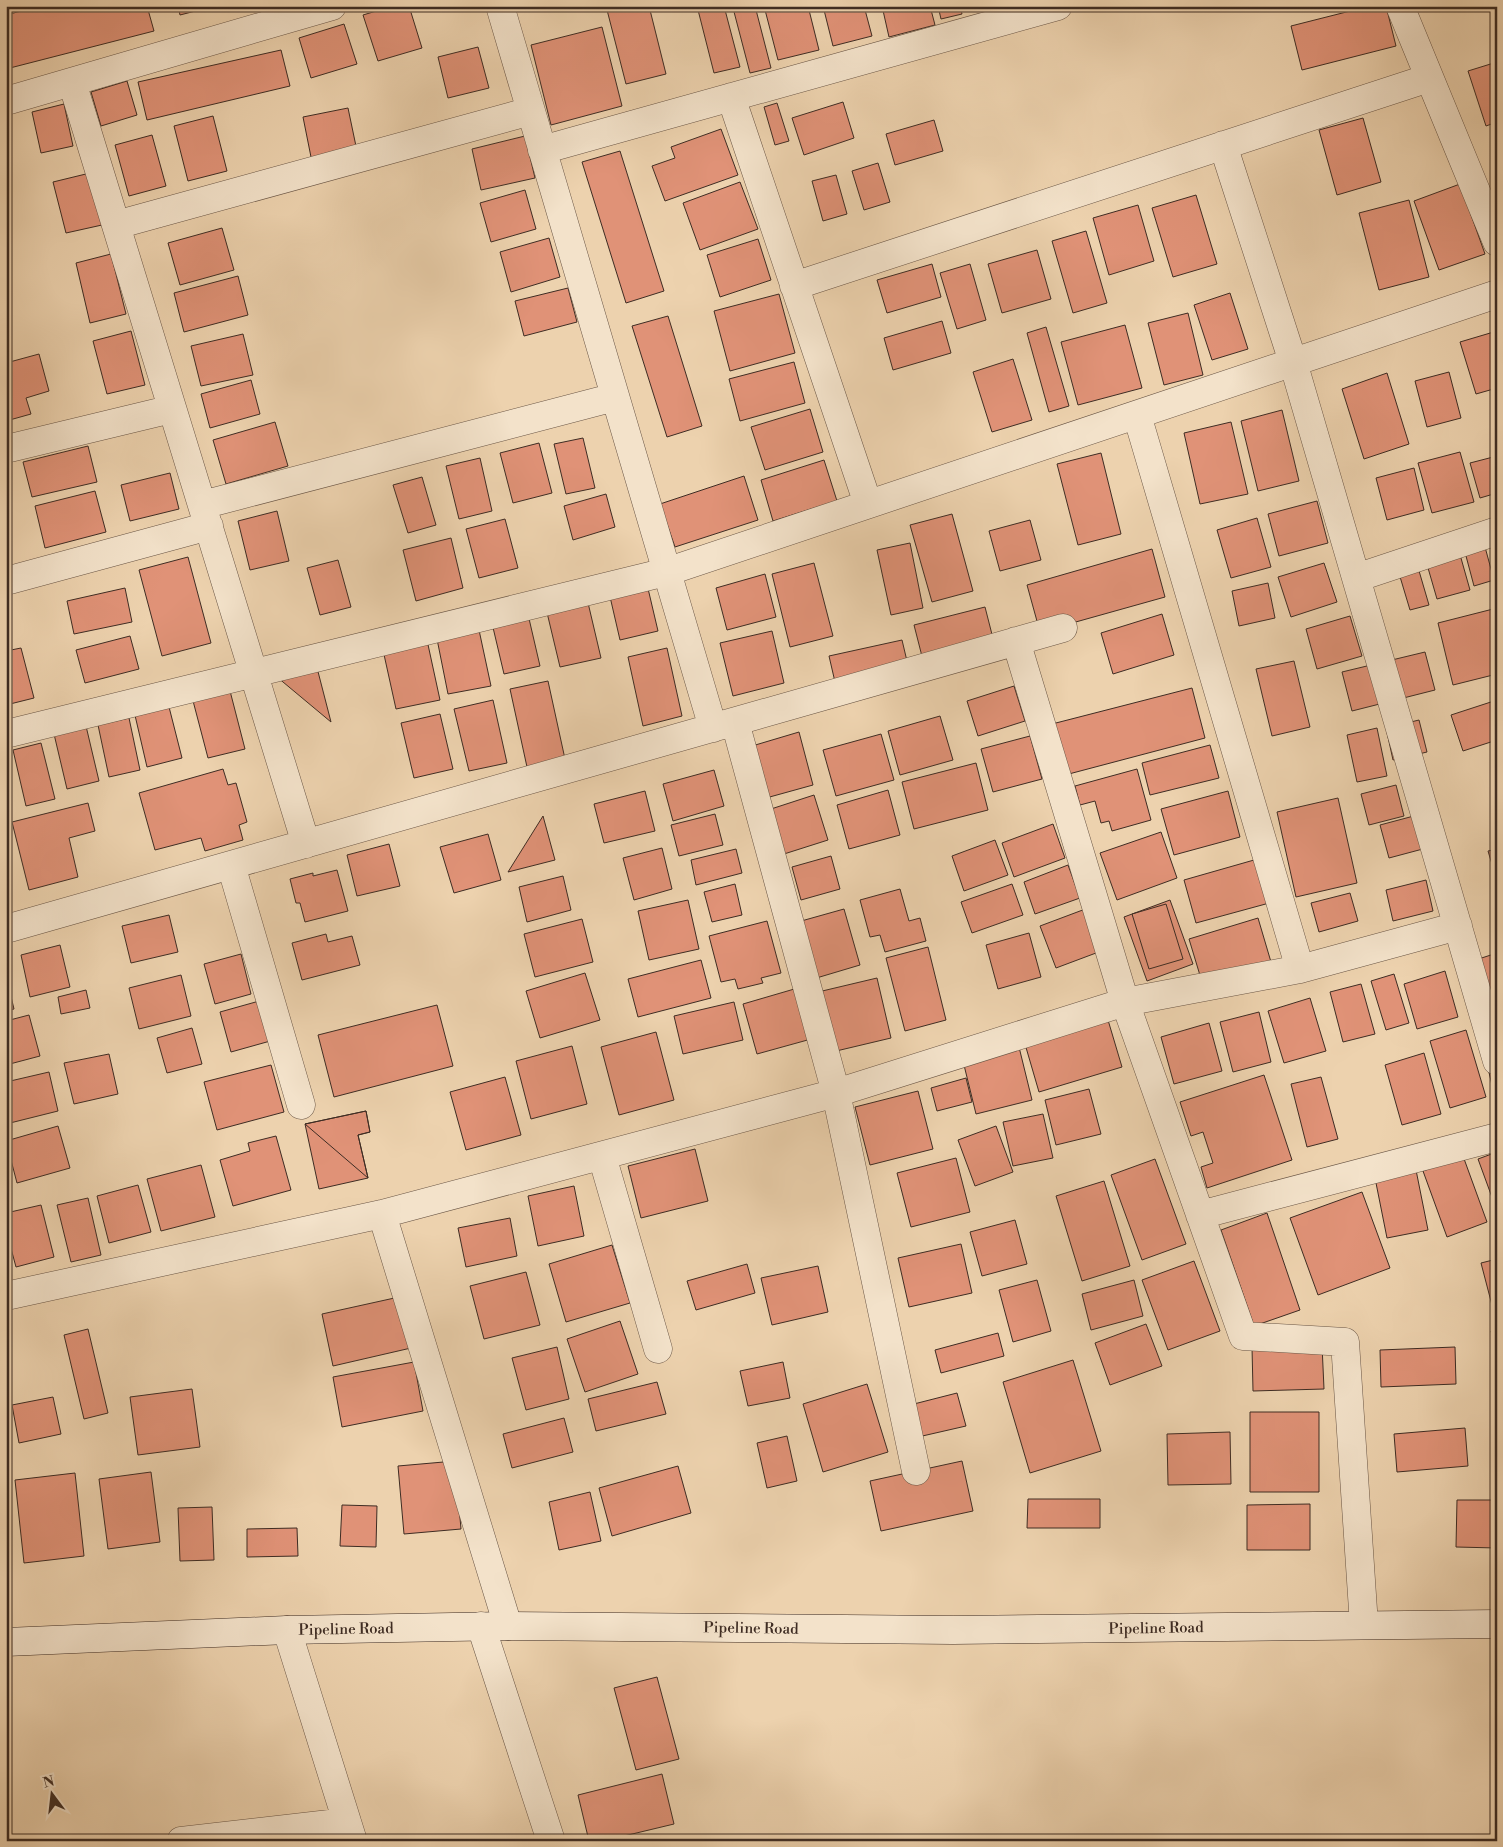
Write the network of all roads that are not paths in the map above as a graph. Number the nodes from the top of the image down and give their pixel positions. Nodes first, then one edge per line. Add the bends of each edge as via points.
1 (332, 6) edge
2 (500, 6) edge
3 (1058, 6) edge
4 (1400, 6) edge
5 (1429, 78) junction
6 (72, 82) junction
7 (731, 97) junction
8 (6, 101) edge
9 (531, 111) junction
10 (1223, 145) junction
11 (542, 150) junction
12 (116, 225) junction
13 (1497, 242) edge
14 (794, 286) junction
15 (1497, 294) edge
16 (1293, 362) junction
17 (615, 398) junction
18 (172, 409) junction
19 (1137, 414) junction
20 (6, 449) edge
21 (868, 504) junction
22 (205, 516) junction
23 (1497, 531) edge
24 (666, 572) junction
25 (1356, 578) junction
26 (6, 581) edge
27 (1063, 628) dead end
28 (1016, 641) junction
29 (254, 673) junction
30 (724, 725) junction
31 (6, 734) edge
32 (306, 844) junction
33 (232, 865) junction
34 (1458, 926) junction
35 (6, 929) edge
36 (1300, 968) junction
37 (1125, 1002) junction
38 (1497, 1061) edge
39 (836, 1093) junction
40 (301, 1105) dead end
41 (1497, 1137) edge
42 (602, 1156) junction
43 (382, 1214) junction
44 (1200, 1215) junction
45 (6, 1296) edge
46 (658, 1349) dead end
47 (916, 1471) dead end
48 (1497, 1624) edge
49 (1364, 1625) junction
50 (495, 1626) junction
51 (287, 1630) junction
52 (6, 1642) edge
53 (350, 1831) edge
54 (181, 1841) edge
55 (551, 1841) edge

1 - 6 street
2 - 9 street
3 - 7 street
4 - 5 street
5 - 10 street
5 - 13 street
6 - 8 street
6 - 12 street
7 - 11 street
7 - 14 street
9 - 11 street
9 - 12 street
10 - 14 street
10 - 16 street
11 - 17 street
12 - 18 street
14 - 21 street
15 - 16 street
16 - 19 street
16 - 25 street
17 - 22 street
17 - 24 street
18 - 20 street
18 - 22 street
19 - 21 street
19 - 36 street
21 - 24 street
22 - 26 street
22 - 29 street
23 - 25 street
24 - 29 street
24 - 30 street
25 - 34 street
27 - 28 street
28 - 30 street
28 - 37 street
29 - 31 street
29 - 32 street
30 - 32 street
30 - 39 street
32 - 33 street
33 - 35 street
33 - 40 street
34 - 36 street
34 - 38 street
36 - 37 street
37 - 39 street
37 - 44 street
39 - 42 street
39 - 47 street
41 - 44 street
42 - 43 street
42 - 46 street
43 - 45 street
43 - 50 street
44 - 49 street via 1243,1336 1345,1342
48 - 49 street, Pipeline Road
49 - 50 street, Pipeline Road via 962,1630
50 - 51 street, Pipeline Road
50 - 55 street
51 - 52 street, Pipeline Road
51 - 53 street
53 - 54 street

